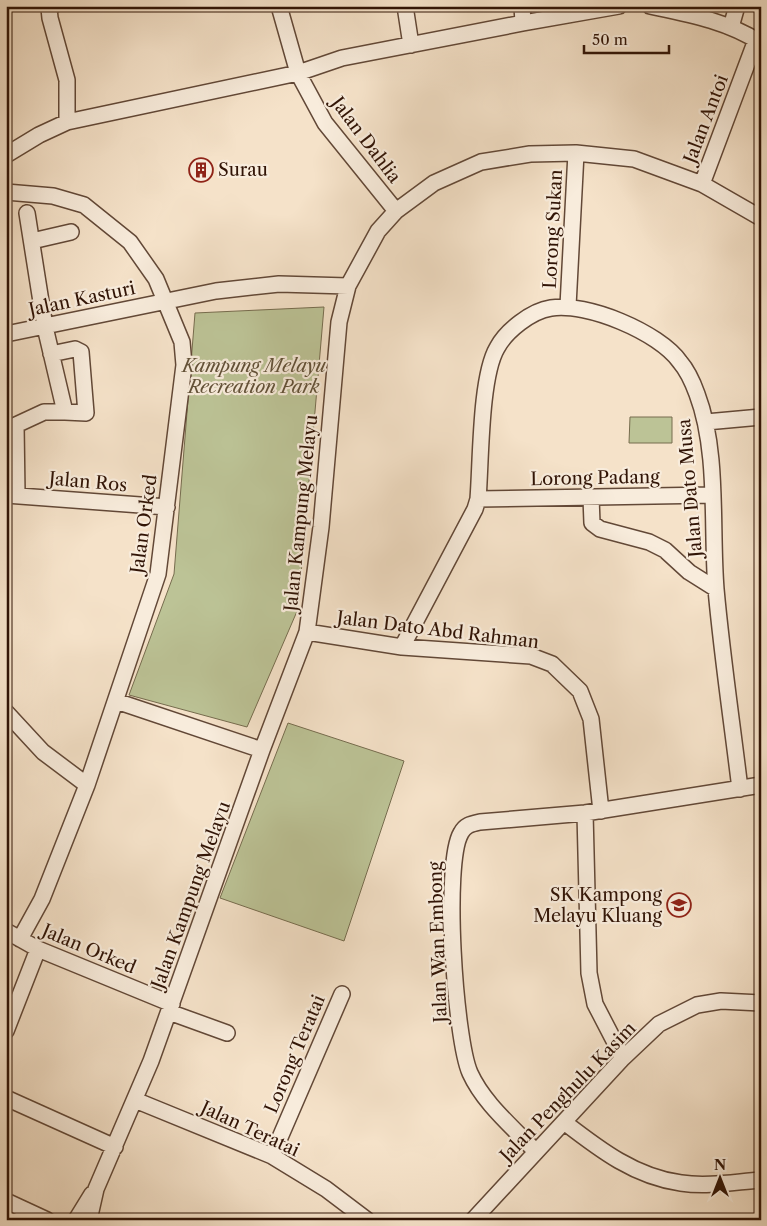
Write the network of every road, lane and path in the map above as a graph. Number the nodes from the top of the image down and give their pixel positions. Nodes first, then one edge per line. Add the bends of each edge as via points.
1 (53, 6) edge
2 (279, 6) edge
3 (405, 6) edge
4 (522, 6) edge
5 (619, 6) edge
6 (650, 6) edge
7 (737, 6) edge
8 (523, 22) junction
9 (731, 27) junction
10 (758, 41) edge
11 (411, 45) junction
12 (298, 73) junction
13 (67, 122) junction
14 (576, 153) junction
15 (6, 155) edge
16 (702, 184) junction
17 (6, 192) edge
18 (396, 211) junction
19 (27, 212) dead end
20 (761, 218) edge
21 (71, 232) dead end
22 (32, 241) junction
23 (348, 286) junction
24 (165, 300) junction
25 (568, 306) junction
26 (45, 327) junction
27 (6, 334) edge
28 (52, 354) junction
29 (65, 412) junction
30 (761, 417) edge
31 (706, 422) junction
32 (12, 495) edge
33 (712, 495) junction
34 (591, 497) junction
35 (478, 499) junction
36 (167, 507) junction
37 (716, 589) junction
38 (307, 632) junction
39 (402, 647) junction
40 (116, 701) junction
41 (6, 712) edge
42 (262, 750) junction
43 (87, 784) junction
44 (761, 785) edge
45 (740, 789) junction
46 (601, 811) junction
47 (585, 813) junction
48 (6, 931) edge
49 (20, 939) junction
50 (38, 949) junction
51 (342, 994) dead end
52 (761, 1003) edge
53 (170, 1008) junction
54 (6, 1031) edge
55 (226, 1033) dead end
56 (623, 1058) junction
57 (6, 1098) edge
58 (136, 1100) junction
59 (564, 1122) junction
60 (115, 1147) junction
61 (536, 1152) junction
62 (272, 1156) junction
63 (761, 1180) edge
64 (96, 1189) junction
65 (6, 1202) edge
66 (47, 1220) edge
67 (76, 1220) edge
68 (89, 1220) edge
69 (367, 1220) edge
70 (473, 1220) edge

1 - 13 street via 49,8 50,18 67,80
2 - 12 street, Jalan Dahlia
3 - 11 street
4 - 8 street
5 - 8 street
6 - 9 street
7 - 9 street
8 - 11 street
9 - 10 street
10 - 16 street, Jalan Antoi
11 - 12 street via 342,58
12 - 13 street
12 - 18 street, Jalan Dahlia via 325,123
13 - 15 street
14 - 16 street, Jalan Kampung Melayu via 634,158
14 - 18 street, Jalan Kampung Melayu via 530,154 481,162 434,183
14 - 25 street, Lorong Sukan
16 - 20 street, Jalan Kampung Melayu
17 - 24 street, Jalan Orked via 53,196 84,205 130,242 156,278
18 - 23 street, Jalan Kampung Melayu via 378,231
19 - 22 street
21 - 22 street
22 - 26 street
23 - 24 street, Jalan Kasturi via 272,285
23 - 38 street, Jalan Kampung Melayu via 339,322 321,527
24 - 26 street, Jalan Kasturi
24 - 36 street, Jalan Orked via 182,342 184,365
25 - 31 street, Jalan Dato Musa via 601,314 645,332 680,360 697,392
25 - 35 street, Jalan Dato Musa via 548,308 531,316 506,335 496,349 485,404
26 - 27 street, Jalan Kasturi
26 - 28 street
28 - 29 street
28 - 29 street via 75,348 81,352 86,413
29 - 32 street via 44,412 16,425
30 - 31 street
31 - 33 street, Jalan Dato Musa
32 - 36 street, Jalan Ros
33 - 34 street, Lorong Padang
33 - 37 street, Jalan Dato Musa
34 - 35 street, Lorong Padang
34 - 37 street via 592,522 600,529 649,542 665,550 689,572
35 - 39 street, Jalan Dato Musa
36 - 40 street, Jalan Orked via 158,574
37 - 45 street, Jalan Dato Musa
38 - 39 street, Jalan Dato Abd Rahman
38 - 42 street, Jalan Kampung Melayu
39 - 46 street, Jalan Dato Abd Rahman via 531,656 552,664 580,691 591,719
40 - 42 street
40 - 43 street, Jalan Orked
41 - 43 street via 43,752
42 - 53 street, Jalan Kampung Melayu
43 - 49 street, Jalan Orked via 42,899
44 - 45 street, Jalan Wan Embong
45 - 46 street, Jalan Wan Embong
46 - 47 street, Jalan Wan Embong
47 - 56 street via 589,973 595,1004
47 - 61 street, Jalan Wan Embong via 465,826 454,854 454,960 462,1046 471,1074 486,1099
48 - 49 street, Jalan Orked
49 - 50 street, Jalan Orked
50 - 53 street, Jalan Orked
50 - 54 street
51 - 62 street, Lorong Teratai
52 - 56 street, Jalan Penghulu Kasim via 697,1005 659,1024
53 - 55 street, Jalan Orked
53 - 58 street, Jalan Kampung Melayu
56 - 59 street, Jalan Penghulu Kasim
57 - 60 street
58 - 60 street, Jalan Kampung Melayu
58 - 62 street, Jalan Teratai
59 - 61 street, Jalan Penghulu Kasim
59 - 63 street via 602,1152 656,1178 701,1185
60 - 64 street, Jalan Kampung Melayu
61 - 70 street, Jalan Penghulu Kasim
62 - 69 street, Jalan Teratai via 326,1189
64 - 67 street, Jalan Kampung Melayu
64 - 68 street, Jalan Kampung Melayu
65 - 66 street

